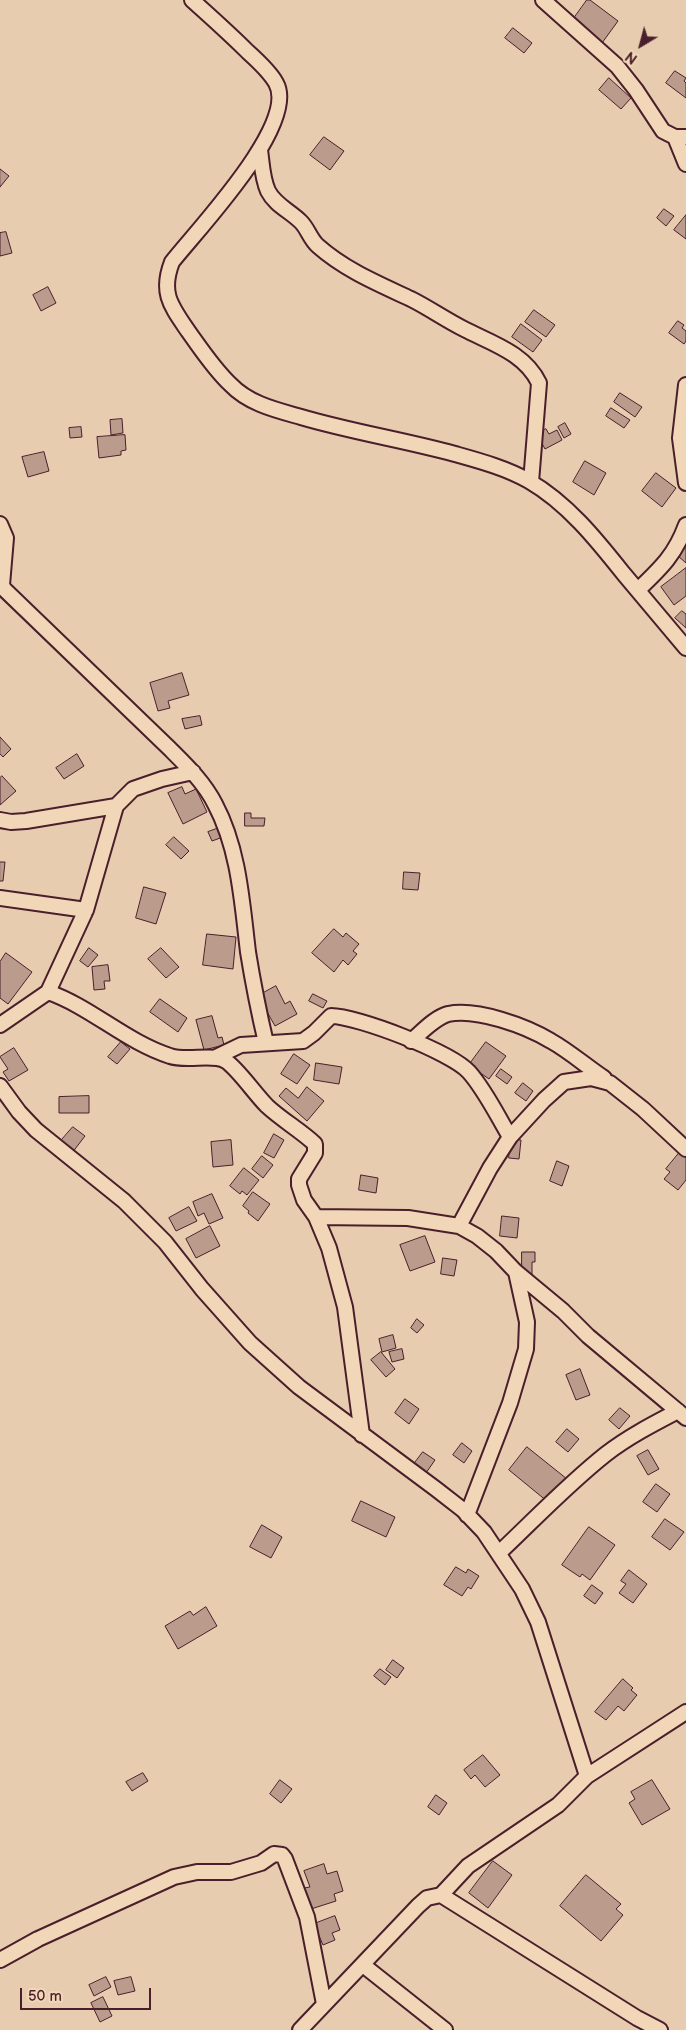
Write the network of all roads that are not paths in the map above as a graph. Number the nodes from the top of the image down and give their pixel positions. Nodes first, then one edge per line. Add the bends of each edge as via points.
1 (192, 0) edge
2 (543, 0) edge
3 (680, 137) edge
4 (260, 150) junction
5 (686, 164) edge
6 (686, 385) edge
7 (531, 482) junction
8 (686, 483) edge
9 (0, 524) edge
10 (686, 525) edge
11 (638, 590) junction
12 (686, 648) edge
13 (193, 772) junction
14 (116, 806) junction
15 (0, 820) edge
16 (0, 898) edge
17 (86, 910) junction
18 (48, 992) junction
19 (0, 1025) edge
20 (411, 1041) junction
21 (266, 1043) junction
22 (216, 1057) junction
23 (610, 1083) junction
24 (0, 1086) edge
25 (510, 1137) junction
26 (686, 1149) edge
27 (316, 1218) junction
28 (459, 1226) junction
29 (516, 1272) junction
30 (682, 1414) edge
31 (362, 1435) junction
32 (467, 1515) junction
33 (499, 1552) junction
34 (686, 1712) edge
35 (587, 1776) junction
36 (441, 1895) junction
37 (0, 1960) edge
38 (363, 1965) junction
39 (324, 2004) junction
40 (300, 2030) edge
41 (445, 2030) edge
42 (660, 2030) edge

1 - 4 street via 262,65 277,84 280,106
2 - 3 street via 616,66 658,125 668,135
3 - 5 street
4 - 7 street via 268,192 303,224 319,247 375,283 499,346 535,374 539,383
4 - 7 street via 172,262 166,276 171,304 230,385 267,408 481,461
6 - 8 street via 680,438
7 - 11 street via 589,531
9 - 13 street via 6,538 4,589
10 - 11 street via 680,542 667,561
11 - 12 street
13 - 14 street via 133,789
13 - 21 street via 224,822 234,854 252,981
14 - 15 street via 26,821
14 - 17 street
16 - 17 street
17 - 18 street
18 - 19 street
18 - 22 street via 170,1056 188,1060
20 - 21 street via 331,1016 303,1041
20 - 23 street via 448,1014 480,1015 551,1041
20 - 25 street via 450,1057 469,1072
21 - 22 street via 241,1045
22 - 27 street via 226,1061 268,1107 315,1144 315,1153 299,1179 299,1185
23 - 25 street via 591,1078 564,1082
23 - 26 street
24 - 31 street via 36,1130 124,1201 165,1242 250,1343 299,1387
25 - 28 street
27 - 28 street via 408,1218
27 - 31 street via 329,1248 345,1307
28 - 29 street via 489,1246
29 - 30 street
29 - 32 street via 526,1322 526,1349 510,1403
30 - 33 street via 640,1432 606,1453
31 - 32 street
32 - 33 street
33 - 35 street via 538,1622
34 - 35 street
35 - 36 street via 558,1806 468,1866
36 - 38 street via 427,1898
36 - 42 street
37 - 39 street via 38,1939 174,1877 197,1872 231,1872 278,1854 285,1859 307,1917
38 - 39 street
38 - 41 street
39 - 40 street

